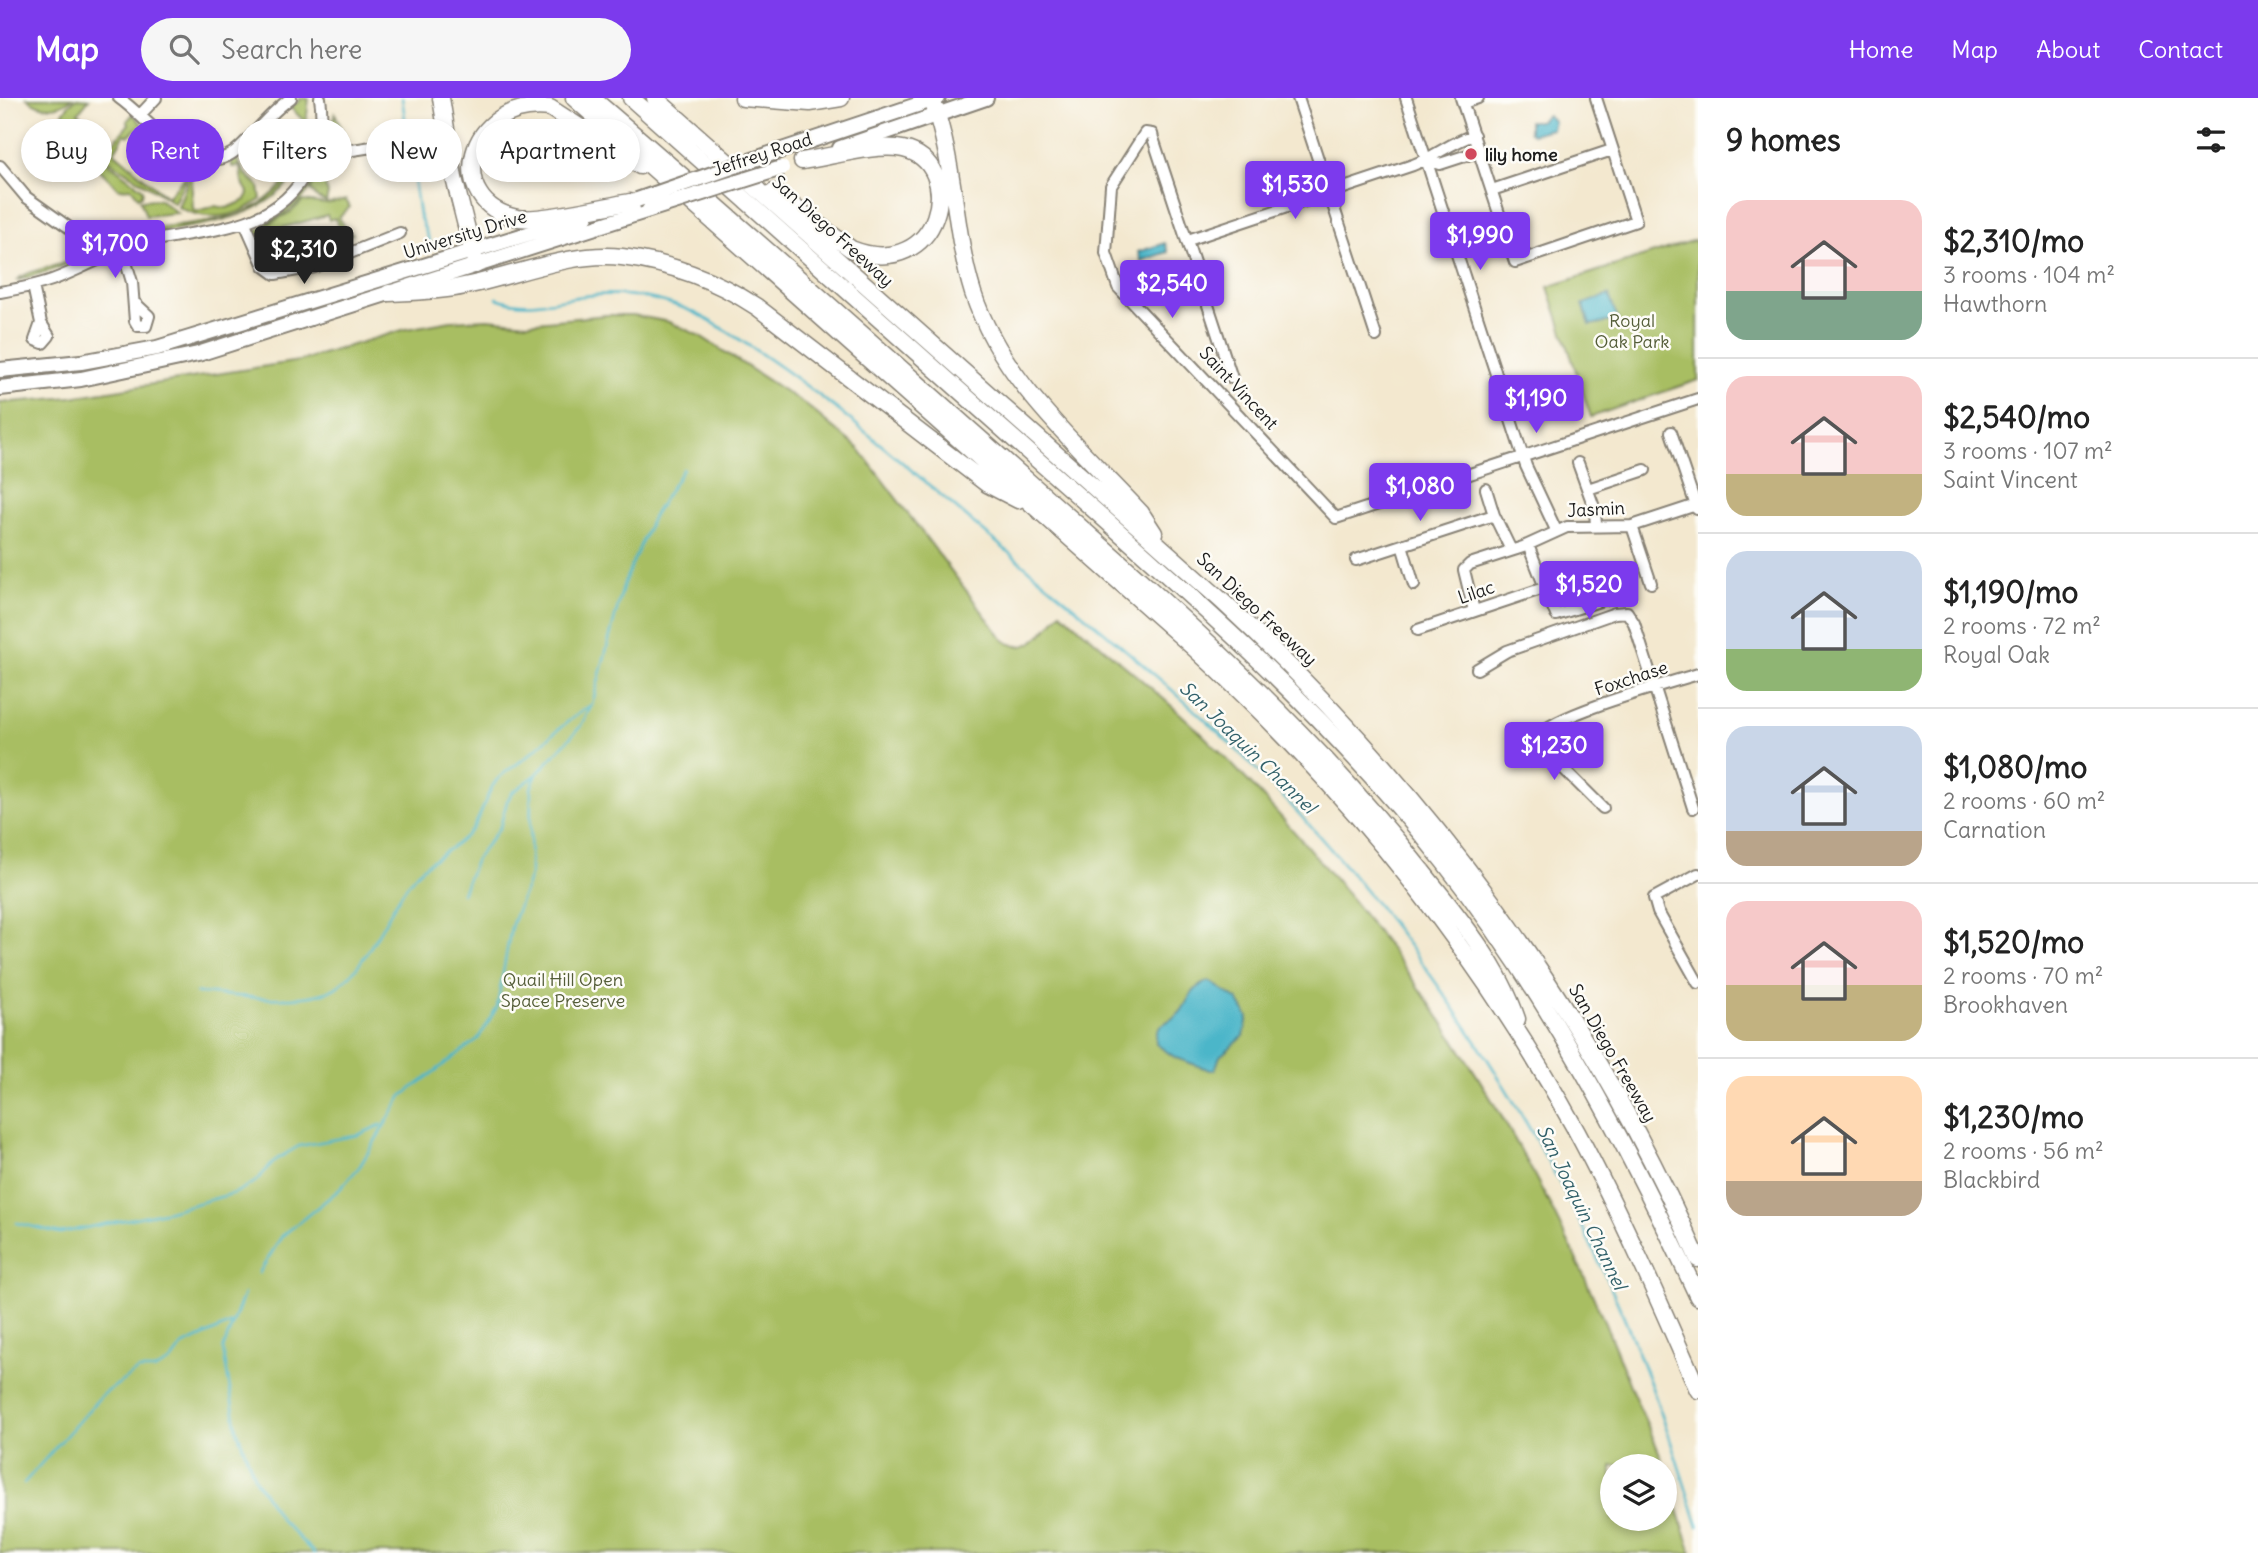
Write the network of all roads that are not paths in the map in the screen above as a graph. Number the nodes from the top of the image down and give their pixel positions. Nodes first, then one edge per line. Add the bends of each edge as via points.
1 (119, 98) edge
2 (156, 98) edge
3 (291, 98) edge
4 (320, 98) edge
5 (441, 98) edge
6 (574, 98) edge
7 (592, 98) edge
8 (631, 98) edge
9 (655, 98) edge
10 (743, 98) edge
11 (841, 98) edge
12 (986, 98) edge
13 (1298, 98) edge
14 (1406, 98) edge
15 (1478, 98) edge
16 (1595, 98) edge
17 (1462, 101) edge
18 (936, 104) edge
19 (141, 114) junction
20 (321, 119) edge
21 (1474, 135) junction
22 (712, 148) junction
23 (1612, 150) junction
24 (1480, 151) junction
25 (1428, 160) junction
26 (802, 161) junction
27 (0, 166) edge
28 (666, 181) junction
29 (299, 182) edge
30 (1492, 190) junction
31 (1329, 193) junction
32 (634, 201) junction
33 (245, 223) junction
34 (400, 233) dead end
35 (1188, 240) junction
36 (122, 249) junction
37 (473, 258) junction
38 (94, 261) junction
39 (33, 286) junction
40 (0, 292) edge
41 (389, 293) junction
42 (136, 304) dead end
43 (41, 323) dead end
44 (1376, 336) dead end
45 (0, 370) edge
46 (1232, 379) dead end
47 (0, 388) edge
48 (1698, 399) edge
49 (1671, 432) dead end
50 (1523, 456) junction
51 (1578, 463) dead end
52 (1645, 470) dead end
53 (1486, 489) dead end
54 (1588, 489) junction
55 (1697, 508) edge
56 (1042, 513) junction
57 (1494, 515) junction
58 (1596, 526) junction
59 (1632, 526) junction
60 (1556, 530) junction
61 (1402, 545) junction
62 (1528, 545) junction
63 (1166, 550) junction
64 (1511, 550) junction
65 (1356, 560) dead end
66 (1651, 583) dead end
67 (1414, 585) dead end
68 (1544, 588) junction
69 (1612, 597) dead end
70 (1474, 611) junction
71 (1419, 630) dead end
72 (1476, 669) dead end
73 (1698, 674) edge
74 (1656, 688) junction
75 (1602, 808) dead end
76 (1693, 808) dead end
77 (1698, 874) edge
78 (1698, 983) edge
79 (1525, 1044) junction
80 (1698, 1259) edge
81 (1698, 1297) edge
82 (1698, 1390) edge

1 - 19 street
2 - 19 street
3 - 19 street via 240,147 219,160 186,155
4 - 20 street
5 - 37 highway
6 - 28 highway
7 - 79 highway via 1266,695 1338,771 1445,900 1506,986
8 - 81 highway via 1237,636 1366,768 1488,920 1569,1043 1642,1175
9 - 22 highway, San Diego Freeway
10 - 11 highway via 810,103
12 - 18 main road, Jeffrey Road
13 - 31 street
14 - 25 street
15 - 17 street
16 - 23 street
17 - 21 street
18 - 26 main road, Jeffrey Road
18 - 32 main road, University Drive, bridge
18 - 63 highway via 949,154 963,256 995,344 1051,416 1141,513
21 - 24 street
21 - 25 street via 1455,141
22 - 26 highway via 864,254 904,253 926,236 933,223 938,187 930,167 915,153 889,148
22 - 63 highway, San Diego Freeway
23 - 30 street
23 - 30 street via 1636,221 1515,262
24 - 25 street via 1447,163
24 - 30 street
25 - 31 street
25 - 50 street
26 - 37 main road, Jeffrey Road, bridge via 649,210
27 - 38 street via 26,197 81,236
28 - 32 highway via 541,106 504,111 489,122 475,144 475,182 490,204 505,214 523,219
28 - 56 highway
29 - 33 street via 276,206
31 - 35 street
31 - 44 street
32 - 37 main road, University Drive
33 - 34 street via 264,266 275,274 315,267
33 - 36 street
35 - 46 street, Saint Vincent
35 - 50 street, Saint Vincent via 1152,134 1145,132 1111,186 1106,253 1118,287 1336,518
36 - 38 street
36 - 42 street
37 - 41 main road, Jeffrey Road
37 - 45 main road, University Drive via 157,348
38 - 39 street
39 - 40 street
39 - 43 street
41 - 47 main road via 152,366
41 - 56 highway via 454,288 605,257 692,273 719,283 757,307 987,484
48 - 50 street
49 - 55 street
50 - 60 street
51 - 54 street
52 - 54 street
53 - 57 street
54 - 58 street
55 - 59 street, Jasmin
56 - 79 highway via 1231,682 1342,797 1443,922
57 - 61 street
57 - 64 street
58 - 59 street, Jasmin
58 - 60 street, Jasmin
59 - 66 street
60 - 62 street, Jasmin
61 - 65 street
61 - 67 street
62 - 64 street, Jasmin
62 - 68 street
63 - 80 highway, San Diego Freeway via 1332,708 1408,792 1483,886 1587,1043 1649,1155
64 - 70 street, Jasmin via 1464,570
68 - 69 street via 1556,615
68 - 70 street, Lilac
70 - 71 street, Lilac
72 - 74 street via 1507,651 1627,612
73 - 74 street, Foxchase
74 - 75 street, Foxchase via 1545,727 1539,735 1542,747
74 - 76 street
77 - 78 street via 1659,893 1655,904
79 - 82 highway via 1613,1202

